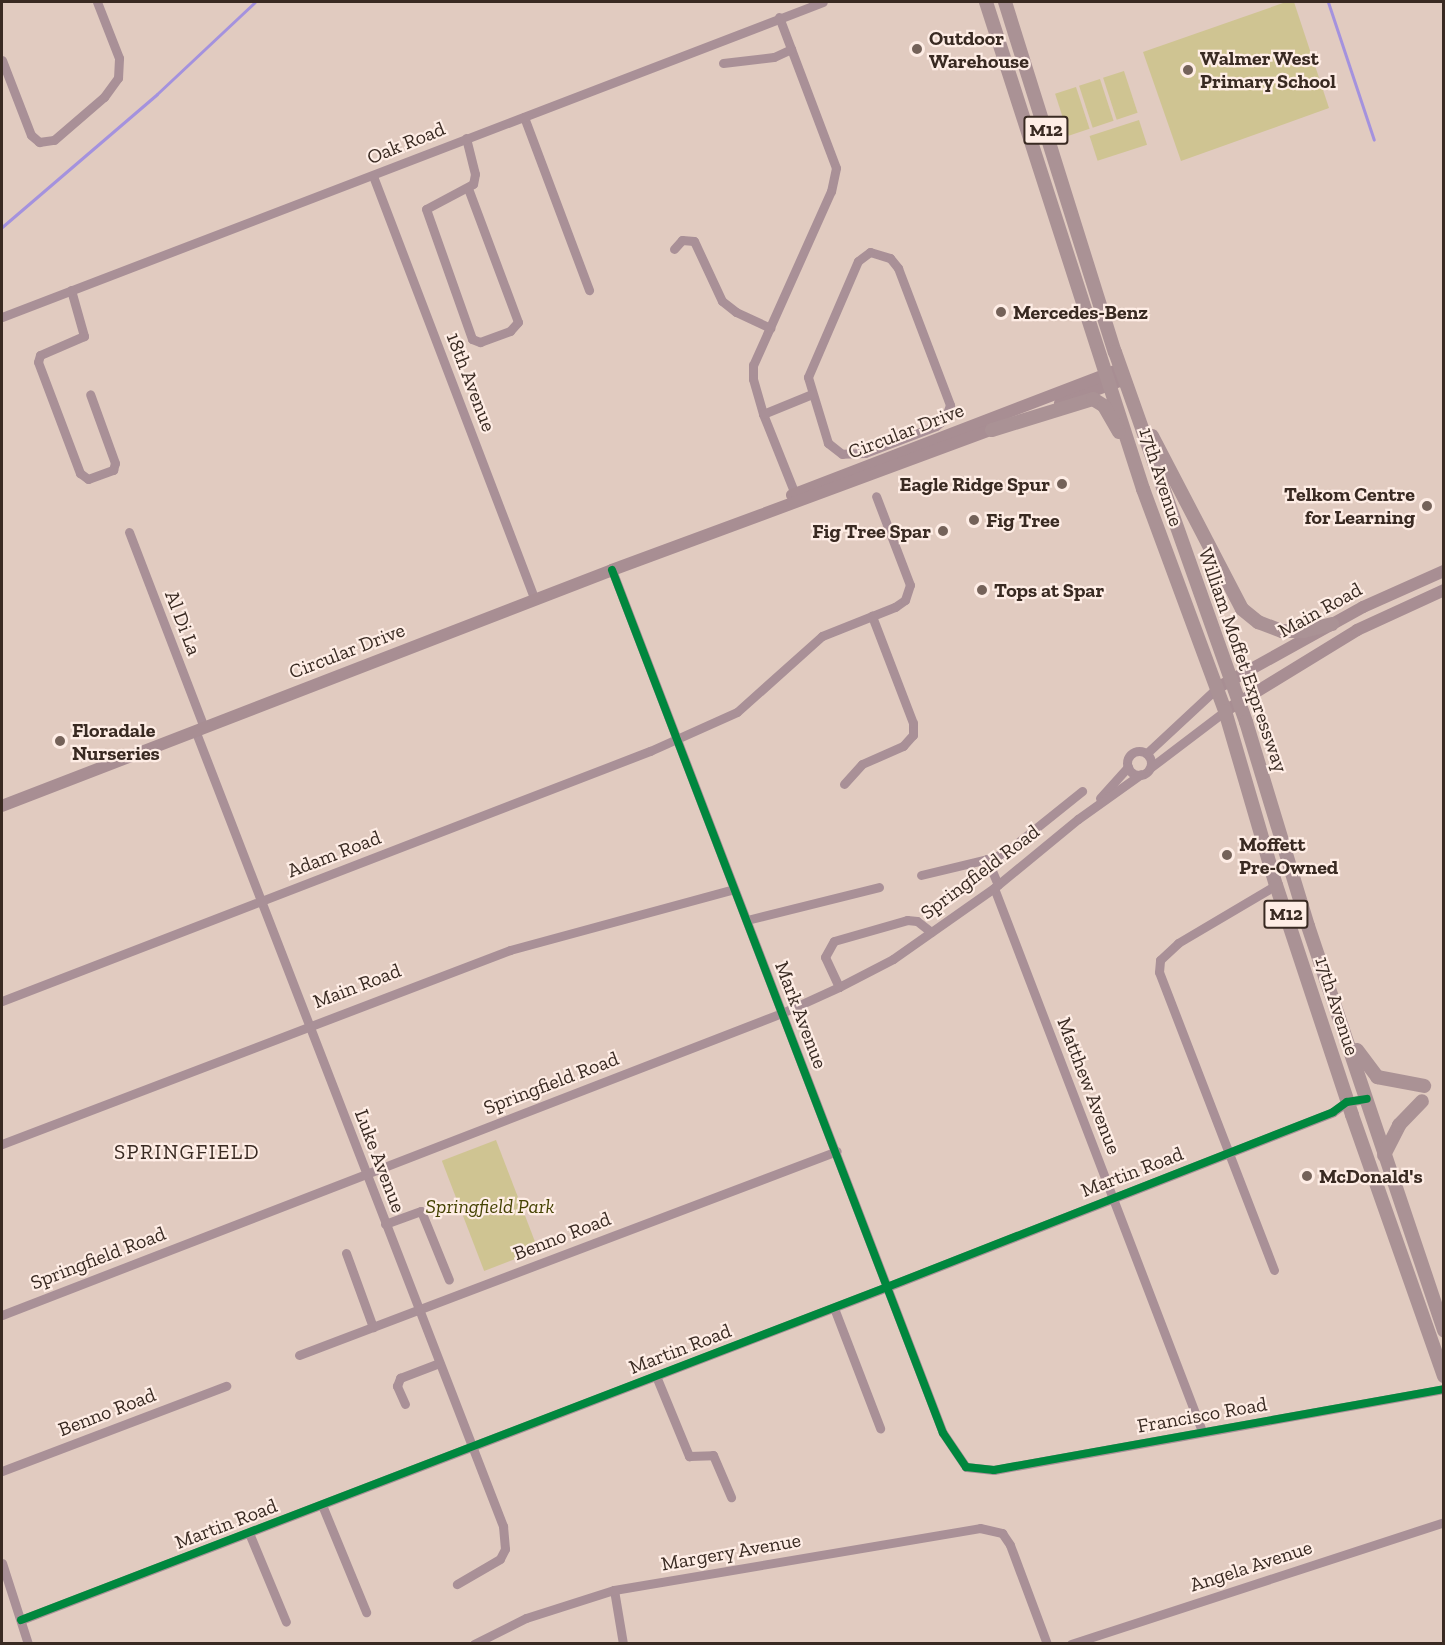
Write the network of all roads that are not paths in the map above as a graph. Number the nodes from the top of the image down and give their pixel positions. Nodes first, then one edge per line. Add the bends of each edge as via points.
1 (97, 2) edge
2 (823, 2) edge
3 (986, 2) edge
4 (1005, 2) edge
5 (779, 18) junction
6 (791, 49) junction
7 (2, 60) edge
8 (723, 63) dead end
9 (524, 117) junction
10 (466, 138) junction
11 (373, 176) junction
12 (468, 188) junction
13 (674, 249) dead end
14 (71, 290) junction
15 (589, 290) dead end
16 (2, 317) edge
17 (770, 328) junction
18 (1123, 374) junction
19 (1108, 379) junction
20 (90, 393) dead end
21 (812, 394) junction
22 (763, 414) junction
23 (1142, 427) junction
24 (992, 430) junction
25 (1129, 446) junction
26 (795, 494) junction
27 (876, 496) dead end
28 (129, 532) dead end
29 (708, 535) junction
30 (612, 570) junction
31 (1443, 571) edge
32 (1443, 590) edge
33 (535, 600) junction
34 (872, 616) junction
35 (1332, 624) junction
36 (1230, 681) junction
37 (1217, 688) junction
38 (1239, 704) junction
39 (1225, 711) junction
40 (200, 729) junction
41 (678, 738) junction
42 (1146, 753) junction
43 (1128, 767) junction
44 (1150, 768) junction
45 (1141, 774) junction
46 (844, 784) dead end
47 (1082, 791) dead end
48 (2, 806) edge
49 (1078, 819) junction
50 (987, 859) junction
51 (921, 875) dead end
52 (1276, 885) junction
53 (879, 887) dead end
54 (996, 887) junction
55 (734, 889) junction
56 (261, 901) junction
57 (747, 920) junction
58 (931, 932) junction
59 (839, 987) junction
60 (2, 1001) edge
61 (782, 1013) junction
62 (1342, 1018) junction
63 (309, 1026) junction
64 (1424, 1086) dead end
65 (1422, 1101) dead end
66 (1369, 1105) junction
67 (1350, 1108) junction
68 (2, 1144) edge
69 (837, 1151) junction
70 (1228, 1153) junction
71 (1383, 1155) junction
72 (366, 1173) junction
73 (1113, 1197) junction
74 (385, 1224) junction
75 (346, 1253) dead end
76 (1274, 1270) dead end
77 (449, 1280) dead end
78 (887, 1287) junction
79 (834, 1308) junction
80 (418, 1310) junction
81 (2, 1315) edge
82 (374, 1327) junction
83 (1443, 1331) edge
84 (299, 1355) dead end
85 (439, 1363) junction
86 (656, 1376) junction
87 (1443, 1376) edge
88 (226, 1386) dead end
89 (1443, 1389) edge
90 (405, 1404) dead end
91 (880, 1428) dead end
92 (1202, 1431) junction
93 (471, 1447) junction
94 (966, 1467) joint
95 (2, 1472) edge
96 (731, 1497) dead end
97 (322, 1505) junction
98 (1443, 1522) edge
99 (249, 1533) junction
100 (2, 1563) edge
101 (457, 1584) dead end
102 (614, 1590) junction
103 (366, 1612) dead end
104 (21, 1620) junction
105 (286, 1622) dead end
106 (28, 1644) edge
107 (474, 1644) edge
108 (623, 1644) edge
109 (1047, 1644) edge
110 (1071, 1644) edge

1 - 7 street via 119,58 118,78 104,97 54,140 42,142 31,135
2 - 5 street, Oak Road
3 - 19 main road, M12
4 - 18 main road, William Moffet Expressway / M12
5 - 6 street
5 - 9 street, Oak Road
6 - 8 street via 774,57
6 - 17 street via 833,154 836,176
9 - 10 street, Oak Road
9 - 15 street
10 - 11 street, Oak Road
10 - 12 street via 475,180
11 - 14 street, Oak Road
11 - 33 street, 18th Avenue
12 - 12 street via 426,209 472,339 480,342 510,331 518,322
13 - 17 street via 682,240 694,241 722,301
14 - 16 street, Oak Road
14 - 20 street via 84,336 40,355 39,362 80,473 88,479 113,470 115,463
17 - 22 street via 752,371
18 - 19 street, Circular Drive
18 - 23 main road, William Moffet Expressway / M12
19 - 24 street, Circular Drive
19 - 25 main road, 17th Avenue / M12
19 - 26 street, Circular Drive
21 - 21 street via 828,443 842,454 873,450 936,426 948,415 948,395 898,268 883,254 870,252 858,261 809,372
21 - 22 street
22 - 26 street
23 - 35 main road via 1154,438 1242,609 1264,625 1282,631 1304,631
23 - 36 main road, William Moffet Expressway / M12
24 - 25 main road via 1093,399 1104,406
24 - 29 street, Circular Drive
25 - 37 main road, 17th Avenue / M12
26 - 29 street, Circular Drive via 716,526
27 - 34 street, Adam Road via 910,589 900,604
28 - 40 street, Al Di La
29 - 30 street, Circular Drive
30 - 33 street, Circular Drive
30 - 41 street, Mark Avenue
31 - 35 street, Main Road
32 - 38 street, Main Road via 1349,634
33 - 40 street, Circular Drive
34 - 41 street, Adam Road via 816,640 743,708
34 - 46 street via 913,723 913,735 903,746 862,764
35 - 36 street, Main Road
36 - 37 street, Main Road
36 - 38 main road, William Moffet Expressway / M12
37 - 39 main road, 17th Avenue / M12
37 - 42 street
38 - 39 street, Main Road
38 - 62 main road, William Moffet Expressway / M12 via 1308,926
39 - 44 street
39 - 52 main road, 17th Avenue / M12
40 - 48 street, Circular Drive
40 - 56 street, Luke Avenue
41 - 55 street, Mark Avenue
41 - 56 street, Adam Road
42 - 43 street, Springfield Road via 1132,753
42 - 44 street
43 - 45 street
43 - 49 street, Springfield Road
44 - 45 street, Springfield Road
45 - 49 street, Springfield Road
47 - 50 street via 1005,853
49 - 54 street, Springfield Road
50 - 51 street
50 - 54 street, Matthew Avenue
52 - 67 main road, 17th Avenue / M12
52 - 70 street via 1178,943 1160,960 1161,985
53 - 57 street
54 - 58 street, Springfield Road
54 - 73 street, Matthew Avenue
55 - 57 street, Mark Avenue
55 - 63 street, Main Road via 548,937
56 - 60 street, Adam Road
56 - 63 street, Luke Avenue
57 - 61 street, Mark Avenue
58 - 59 street, Springfield Road via 892,959
58 - 59 street via 917,921 907,920 834,941 825,957
59 - 61 street, Springfield Road
61 - 69 street, Mark Avenue
61 - 72 street, Springfield Road
62 - 64 main road via 1360,1055 1377,1077
62 - 66 main road, William Moffet Expressway / M12
63 - 68 street, Main Road
63 - 72 street, Luke Avenue
65 - 71 main road via 1399,1125
66 - 67 street, Martin Road
66 - 71 main road, William Moffet Expressway / M12
67 - 70 street, Martin Road
67 - 87 main road, 17th Avenue / M12
69 - 78 street, Mark Avenue
69 - 80 street, Benno Road
70 - 73 street, Martin Road
70 - 76 street
71 - 83 main road, William Moffet Expressway / M12
72 - 74 street, Luke Avenue
72 - 81 street, Springfield Road
73 - 78 street, Martin Road
73 - 92 street, Matthew Avenue
74 - 77 street via 421,1210
74 - 80 street, Luke Avenue
75 - 82 street
78 - 79 street, Martin Road
78 - 94 street, Mark Avenue via 943,1433
79 - 86 street, Martin Road
79 - 91 street
80 - 82 street, Benno Road
80 - 85 street, Luke Avenue
82 - 84 street, Benno Road
85 - 90 street via 400,1378 397,1386
85 - 93 street, Luke Avenue
86 - 93 street, Martin Road
86 - 96 street via 689,1456 713,1455
88 - 95 street, Benno Road
89 - 92 street, Francisco Road
92 - 94 street, Francisco Road via 994,1470
93 - 97 street, Martin Road
93 - 101 street, Luke Avenue via 503,1526 505,1549 490,1567
97 - 99 street, Martin Road
97 - 103 street
98 - 110 street, Angela Avenue
99 - 104 street, Martin Road
99 - 105 street
100 - 104 street
102 - 107 street, Margery Avenue via 526,1618
102 - 108 street
102 - 109 street, Margery Avenue via 980,1528 1002,1533 1016,1557
104 - 106 street

